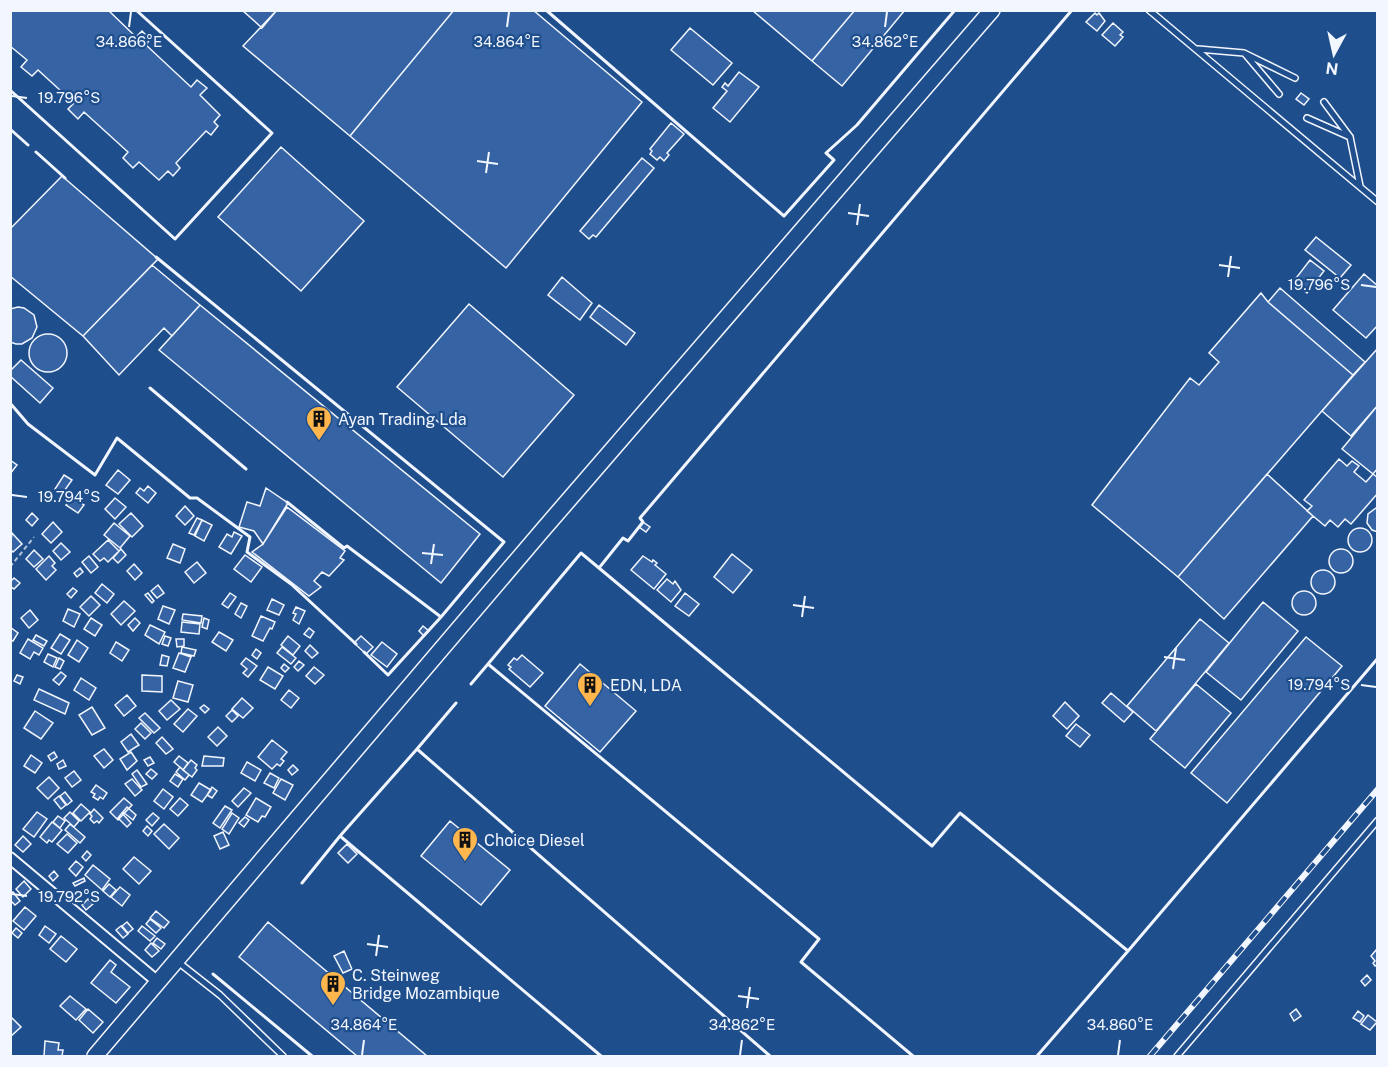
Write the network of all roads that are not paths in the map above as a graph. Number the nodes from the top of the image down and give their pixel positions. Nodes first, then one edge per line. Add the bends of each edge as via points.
1 (992, 10) edge
2 (1149, 10) edge
3 (1197, 49) junction
4 (1244, 52) junction
5 (1295, 78) dead end
6 (1279, 94) dead end
7 (1324, 102) dead end
8 (1307, 118) dead end
9 (1350, 137) junction
10 (1360, 186) junction
11 (1377, 202) edge
12 (1377, 820) edge
13 (10, 858) edge
14 (177, 961) junction
15 (158, 982) junction
16 (95, 1056) edge
17 (283, 1056) edge
18 (1177, 1056) edge

1 - 14 main road
2 - 3 lane
3 - 4 lane
3 - 10 lane
4 - 5 lane
4 - 6 lane
7 - 9 lane
8 - 9 lane
9 - 10 lane
10 - 11 lane
12 - 18 lane
13 - 15 street
14 - 15 main road
14 - 17 lane via 220,994
15 - 16 main road

